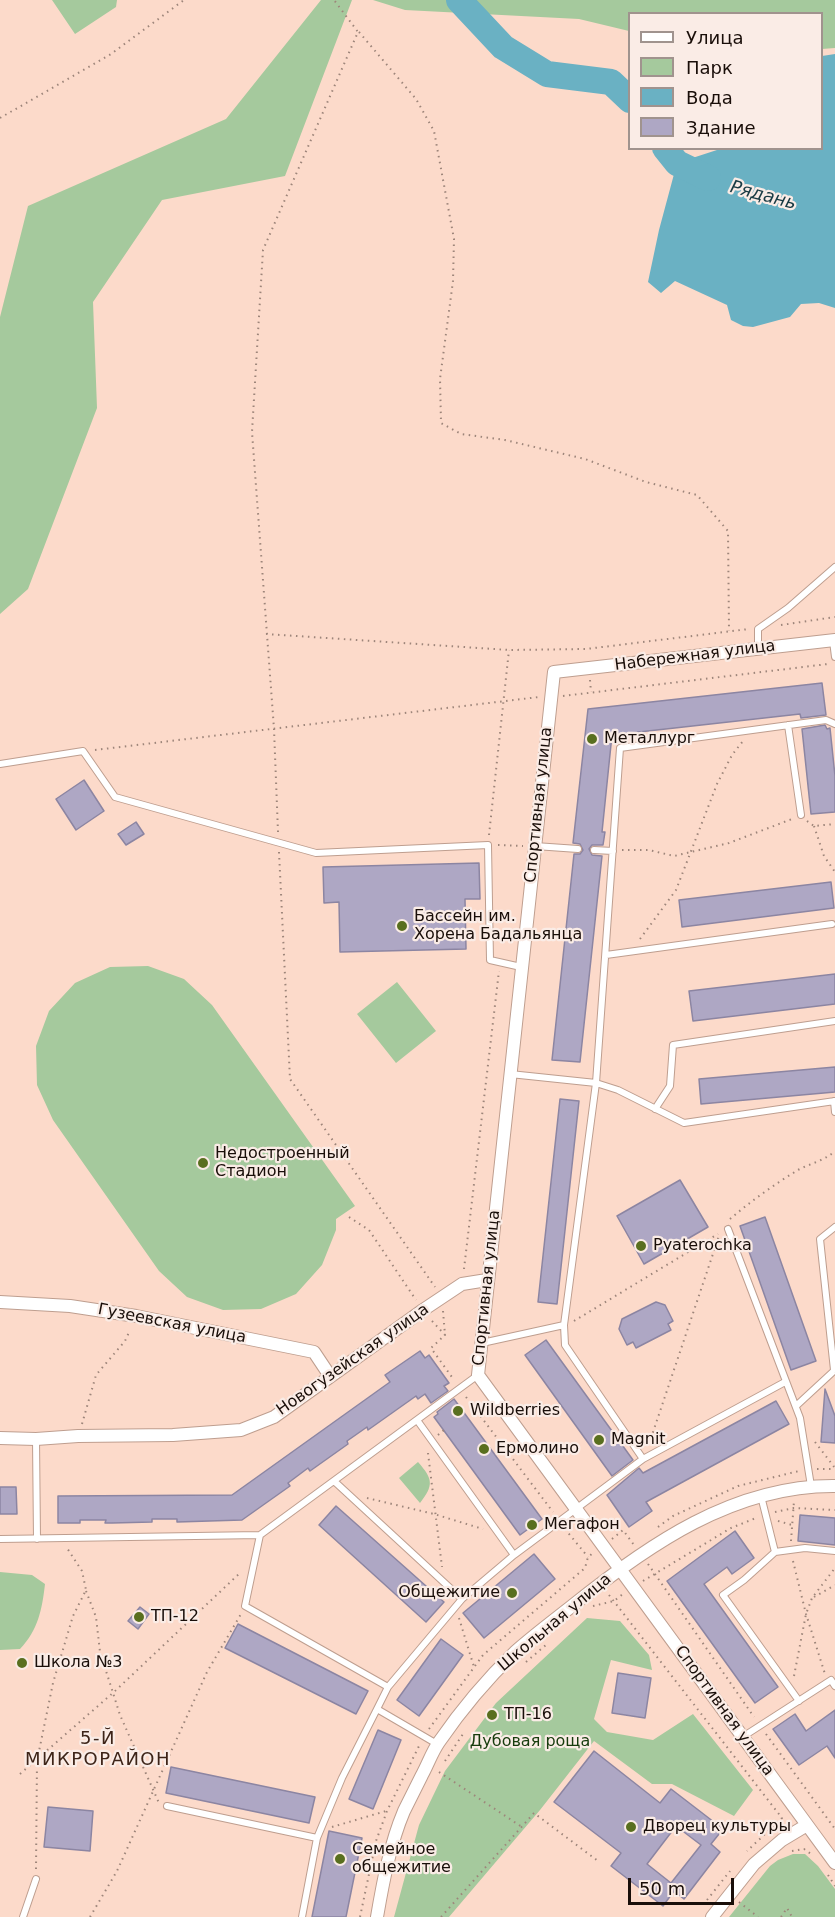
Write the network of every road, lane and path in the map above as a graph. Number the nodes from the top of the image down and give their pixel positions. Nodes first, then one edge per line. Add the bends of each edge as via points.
1 (184, 0) edge
2 (334, 0) edge
3 (358, 32) junction
4 (0, 118) edge
5 (835, 567) edge
6 (835, 617) edge
7 (780, 625) dead end
8 (758, 629) junction
9 (729, 631) junction
10 (266, 634) junction
11 (834, 640) edge
12 (758, 648) junction
13 (508, 650) junction
14 (835, 657) edge
15 (835, 663) edge
16 (554, 672) joint
17 (551, 696) junction
18 (505, 701) junction
19 (835, 724) edge
20 (788, 725) junction
21 (274, 729) junction
22 (752, 730) junction
23 (83, 751) junction
24 (0, 764) edge
25 (801, 815) junction
26 (835, 824) edge
27 (814, 826) junction
28 (279, 843) junction
29 (488, 845) junction
30 (534, 846) junction
31 (578, 849) dead end
32 (594, 850) dead end
33 (613, 851) junction
34 (691, 852) junction
35 (835, 872) edge
36 (832, 924) dead end
37 (631, 951) junction
38 (606, 955) junction
39 (500, 963) junction
40 (521, 967) junction
41 (835, 1020) edge
42 (509, 1074) junction
43 (596, 1083) junction
44 (835, 1101) edge
45 (655, 1109) junction
46 (835, 1112) edge
47 (835, 1151) edge
48 (349, 1217) dead end
49 (835, 1227) edge
50 (728, 1228) joint
51 (487, 1280) junction
52 (462, 1284) junction
53 (442, 1297) junction
54 (0, 1302) edge
55 (423, 1310) junction
56 (136, 1316) junction
57 (564, 1325) junction
58 (445, 1335) junction
59 (481, 1344) junction
60 (834, 1370) edge
61 (478, 1375) junction
62 (330, 1376) junction
63 (785, 1382) junction
64 (460, 1388) junction
65 (796, 1406) junction
66 (800, 1418) junction
67 (417, 1420) junction
68 (426, 1432) junction
69 (78, 1436) junction
70 (0, 1438) edge
71 (36, 1439) junction
72 (644, 1459) junction
73 (835, 1468) edge
74 (796, 1471) dead end
75 (334, 1480) junction
76 (811, 1485) junction
77 (835, 1486) edge
78 (795, 1489) junction
79 (347, 1492) junction
80 (761, 1496) junction
81 (794, 1508) junction
82 (576, 1510) junction
83 (835, 1510) edge
84 (434, 1514) junction
85 (765, 1514) junction
86 (560, 1522) junction
87 (623, 1530) dead end
88 (498, 1533) junction
89 (260, 1535) junction
90 (61, 1538) junction
91 (0, 1539) edge
92 (37, 1539) junction
93 (790, 1550) junction
94 (835, 1551) edge
95 (775, 1552) junction
96 (514, 1555) junction
97 (641, 1555) junction
98 (588, 1557) dead end
99 (255, 1559) junction
100 (835, 1568) edge
101 (619, 1570) junction
102 (654, 1574) junction
103 (444, 1583) junction
104 (600, 1584) junction
105 (835, 1585) edge
106 (632, 1587) junction
107 (86, 1590) junction
108 (812, 1598) junction
109 (462, 1599) junction
110 (614, 1601) junction
111 (245, 1606) junction
112 (456, 1607) junction
113 (592, 1607) dead end
114 (806, 1614) junction
115 (551, 1641) dead end
116 (526, 1662) dead end
117 (474, 1667) dead end
118 (833, 1683) edge
119 (388, 1687) junction
120 (790, 1690) junction
121 (114, 1692) junction
122 (799, 1701) junction
123 (377, 1709) junction
124 (470, 1723) dead end
125 (760, 1725) junction
126 (744, 1736) junction
127 (437, 1744) junction
128 (37, 1761) junction
129 (20, 1774) dead end
130 (154, 1790) junction
131 (167, 1806) joint
132 (387, 1811) dead end
133 (807, 1825) junction
134 (522, 1827) junction
135 (835, 1829) edge
136 (319, 1834) junction
137 (748, 1850) dead end
138 (786, 1853) dead end
139 (817, 1860) dead end
140 (598, 1861) dead end
141 (829, 1866) edge
142 (732, 1868) dead end
143 (36, 1880) joint
144 (835, 1886) edge
145 (729, 1894) junction
146 (706, 1901) dead end
147 (23, 1917) edge
148 (90, 1917) edge
149 (302, 1917) edge
150 (377, 1917) edge
151 (441, 1917) edge
152 (712, 1917) edge
153 (758, 1917) edge
154 (781, 1917) edge
155 (792, 1917) edge

1 - 4 path via 111,54
2 - 3 path
3 - 9 path via 416,99 434,131 454,239 453,281 440,379 441,423 460,434 585,459 646,482 697,495 728,531
3 - 10 path via 263,250 252,432
5 - 8 lane
6 - 7 path
8 - 9 path
8 - 12 lane
9 - 13 path via 586,649
10 - 13 path
10 - 21 path
11 - 12 street, Набережная улица
11 - 14 lane
12 - 16 street, Набережная улица
13 - 18 path
15 - 17 path
16 - 17 street, Спортивная улица
17 - 18 path
17 - 30 street, Спортивная улица
18 - 21 path
18 - 29 path
19 - 20 lane via 826,720
20 - 22 lane
20 - 25 lane
21 - 23 path
21 - 28 path
22 - 33 lane via 620,748
22 - 34 path via 732,755 717,784
23 - 24 lane
23 - 28 lane via 115,797
25 - 27 path
25 - 34 path via 729,843
26 - 27 path
27 - 35 path via 824,856
28 - 29 lane via 316,853
28 - 53 path via 290,1079
29 - 30 path
29 - 39 lane via 490,960
30 - 31 lane
30 - 40 street, Спортивная улица
32 - 33 lane
33 - 34 path via 649,850 674,856
33 - 38 lane
34 - 37 path via 676,890
36 - 37 lane
37 - 38 lane
38 - 43 lane
39 - 40 lane
39 - 52 path
40 - 42 street, Спортивная улица
41 - 45 lane via 673,1044 670,1086
42 - 43 lane
42 - 51 street, Спортивная улица
43 - 45 lane
43 - 57 lane
44 - 45 lane via 684,1123
44 - 46 lane
47 - 50 path via 800,1169 745,1207 730,1220
48 - 55 path via 369,1230
49 - 60 lane via 820,1239
50 - 63 lane
51 - 52 street, Новогузейская улица
51 - 59 street, Спортивная улица
52 - 53 street, Новогузейская улица
53 - 55 street, Новогузейская улица
53 - 58 path
54 - 56 street, Гузеевская улица via 70,1306
55 - 58 path
55 - 62 street, Новогузейская улица
56 - 62 street, Гузеевская улица via 314,1352
56 - 69 path via 125,1341 96,1375
57 - 59 lane
57 - 72 lane via 565,1345
57 - 72 path via 720,1233
58 - 64 path via 431,1348
59 - 61 street, Спортивная улица
60 - 65 lane
61 - 64 lane
61 - 82 street, Спортивная улица
62 - 69 street, Новогузейская улица via 274,1417 241,1430
63 - 65 lane
63 - 72 lane
64 - 67 lane
64 - 86 path
65 - 66 lane
66 - 73 path
66 - 76 lane
67 - 68 lane
67 - 75 lane
68 - 84 path
68 - 88 lane
69 - 71 street, Новогузейская улица
70 - 71 street, Новогузейская улица
71 - 92 lane
72 - 82 lane
74 - 78 path
75 - 79 lane
75 - 89 lane
76 - 77 street, Школьная улица
76 - 78 street, Школьная улица
78 - 80 street, Школьная улица
78 - 81 path
79 - 84 path
79 - 103 lane
80 - 85 lane
80 - 97 street, Школьная улица via 720,1509 671,1534
81 - 83 path
81 - 85 path
81 - 93 path
82 - 86 lane
82 - 101 street, Спортивная улица
84 - 88 path
84 - 103 path
85 - 95 lane
85 - 102 path via 732,1528
86 - 96 lane
86 - 98 path
87 - 97 path
88 - 96 lane
89 - 90 lane
89 - 99 lane
90 - 92 lane
90 - 107 path via 82,1571
91 - 92 lane
93 - 94 lane
93 - 95 lane
93 - 114 path
95 - 120 lane via 723,1595
96 - 109 lane
97 - 101 street, Школьная улица
97 - 102 path
99 - 111 lane
99 - 121 path
100 - 108 path
101 - 104 street, Школьная улица
101 - 106 street, Спортивная улица
102 - 106 path
102 - 125 path
103 - 109 lane
104 - 110 path
104 - 127 street, Школьная улица via 516,1651 480,1688
105 - 108 path
106 - 110 path
106 - 126 street, Спортивная улица
107 - 121 path
107 - 128 path via 73,1616 53,1683
108 - 114 path
109 - 112 lane
110 - 113 path
110 - 137 path via 782,1818
111 - 119 lane
111 - 130 path via 207,1672
112 - 117 path
112 - 119 lane
114 - 118 path via 825,1673
114 - 120 path
115 - 116 path
118 - 122 lane
119 - 123 lane
120 - 122 lane
121 - 128 path
121 - 130 path via 120,1715
122 - 125 lane
123 - 127 lane
123 - 136 lane
124 - 134 path via 438,1772
125 - 126 lane
125 - 135 path
126 - 133 street, Спортивная улица
127 - 150 street, Школьная улица via 403,1813
128 - 129 path
128 - 143 path
130 - 131 path via 158,1802
130 - 148 path via 117,1871
131 - 136 lane
132 - 136 path
133 - 141 street, Спортивная улица
133 - 145 street via 754,1864
134 - 140 path via 534,1813
134 - 151 path
136 - 149 lane
138 - 139 path via 804,1849
141 - 144 path
142 - 146 path
143 - 147 lane
145 - 152 street
145 - 153 path
154 - 155 path via 787,1908

